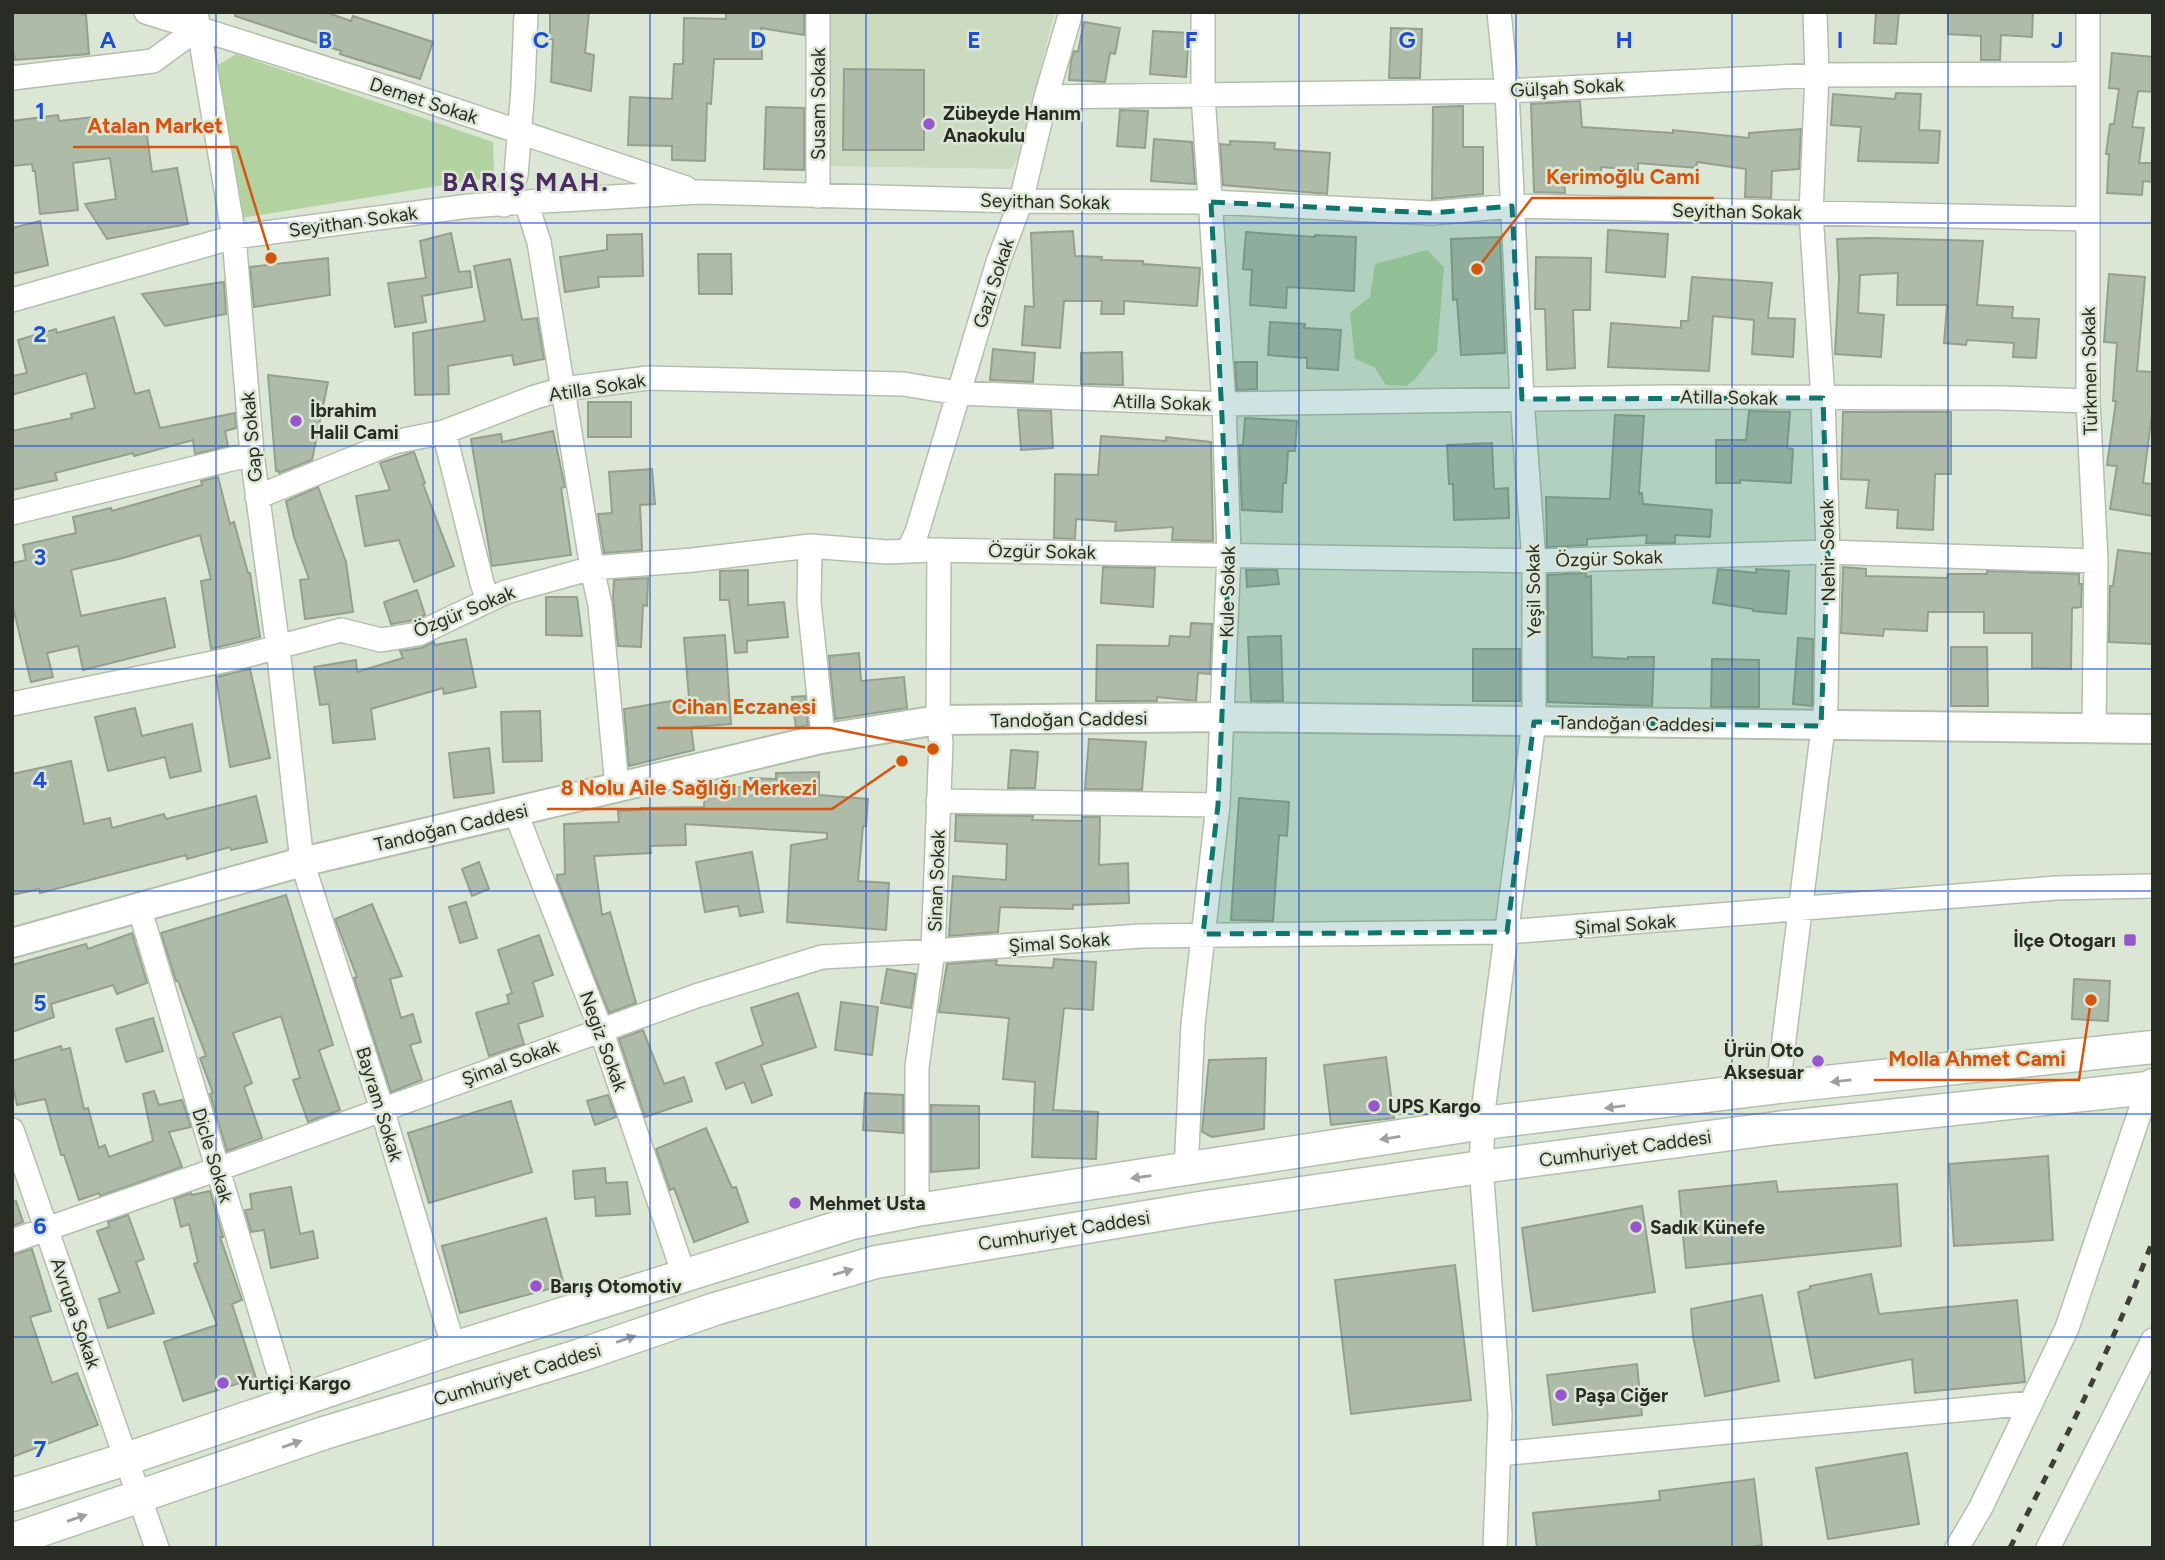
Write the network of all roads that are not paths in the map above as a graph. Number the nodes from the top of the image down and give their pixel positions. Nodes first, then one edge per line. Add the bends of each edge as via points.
1 (146, 12) edge
2 (526, 12) edge
3 (818, 12) edge
4 (1071, 12) edge
5 (1203, 12) edge
6 (1499, 12) edge
7 (1815, 12) edge
8 (2088, 12) edge
9 (197, 20) edge
10 (2088, 72) junction
11 (1817, 75) junction
12 (12, 78) edge
13 (1507, 91) junction
14 (1203, 95) junction
15 (1046, 97) junction
16 (520, 133) junction
17 (699, 192) junction
18 (818, 196) junction
19 (1021, 201) junction
20 (1211, 202) junction
21 (515, 203) junction
22 (1512, 206) junction
23 (1811, 213) junction
24 (2088, 219) junction
25 (234, 237) junction
26 (12, 300) edge
27 (563, 389) junction
28 (958, 394) junction
29 (1823, 398) junction
30 (1522, 399) junction
31 (2088, 401) junction
32 (1224, 404) junction
33 (444, 432) junction
34 (252, 454) junction
35 (257, 497) junction
36 (12, 513) edge
37 (810, 546) junction
38 (939, 550) junction
39 (908, 551) junction
40 (1828, 552) junction
41 (1229, 554) junction
42 (1534, 561) junction
43 (2096, 561) junction
44 (592, 568) junction
45 (488, 600) junction
46 (278, 648) junction
47 (12, 704) edge
48 (1223, 717) junction
49 (938, 720) junction
50 (1534, 722) junction
51 (1821, 726) junction
52 (2094, 729) junction
53 (2153, 730) edge
54 (821, 739) junction
55 (617, 788) junction
56 (938, 801) junction
57 (1218, 805) junction
58 (515, 811) junction
59 (302, 862) junction
60 (2153, 886) edge
61 (139, 907) junction
62 (1799, 911) junction
63 (1507, 932) junction
64 (1203, 934) junction
65 (12, 943) edge
66 (933, 951) junction
67 (601, 1030) junction
68 (2153, 1050) edge
69 (1778, 1087) junction
70 (2150, 1087) edge
71 (382, 1109) junction
72 (1484, 1123) junction
73 (12, 1130) edge
74 (1481, 1167) junction
75 (216, 1168) junction
76 (1186, 1171) junction
77 (917, 1210) junction
78 (47, 1230) junction
79 (12, 1241) edge
80 (684, 1275) junction
81 (2153, 1340) edge
82 (454, 1348) junction
83 (288, 1403) junction
84 (2031, 1403) junction
85 (1499, 1454) junction
86 (126, 1459) junction
87 (12, 1494) edge
88 (140, 1497) junction
89 (12, 1540) edge
90 (157, 1548) edge
91 (1495, 1548) edge
92 (1957, 1548) edge
93 (2048, 1548) edge

1 - 9 street, Demet Sokak
2 - 16 street
3 - 18 street, Susam Sokak
4 - 15 street, Gazi Sokak
5 - 14 street, Kule Sokak
6 - 13 street, Yeşil Sokak
7 - 11 street, Nehir Sokak
8 - 10 street, Türkmen Sokak
9 - 12 street via 153,61
9 - 16 street, Demet Sokak
9 - 25 street, Gap Sokak
10 - 11 street, Gülşah Sokak
10 - 24 street, Türkmen Sokak
11 - 13 street, Gülşah Sokak
11 - 23 street, Nehir Sokak
13 - 14 street, Gülşah Sokak
13 - 22 street, Yeşil Sokak
14 - 15 street, Gülşah Sokak
14 - 20 street, Kule Sokak
15 - 19 street, Gazi Sokak
16 - 17 street, Demet Sokak
16 - 21 street
17 - 18 street, Seyithan Sokak
17 - 21 street, Seyithan Sokak
18 - 19 street, Seyithan Sokak
19 - 20 street, Seyithan Sokak
19 - 28 street, Gazi Sokak
20 - 22 street, Seyithan Sokak via 1432,213
20 - 32 street, Kule Sokak
21 - 25 street, Seyithan Sokak
21 - 27 street via 539,242
22 - 23 street, Seyithan Sokak
22 - 30 street, Yeşil Sokak
23 - 24 street, Seyithan Sokak
23 - 29 street, Nehir Sokak
24 - 31 street, Türkmen Sokak
25 - 26 street, Seyithan Sokak
25 - 34 street, Gap Sokak
27 - 28 street, Atilla Sokak via 648,378 903,384
27 - 33 street, Atilla Sokak
27 - 44 street
28 - 32 street, Atilla Sokak
28 - 39 street, Gazi Sokak
29 - 30 street, Atilla Sokak
29 - 31 street, Atilla Sokak
29 - 40 street, Nehir Sokak
30 - 32 street, Atilla Sokak
30 - 42 street, Yeşil Sokak
31 - 43 street, Türkmen Sokak
32 - 41 street, Kule Sokak
33 - 35 street, Atilla Sokak via 394,442
33 - 45 street
34 - 35 street, Gap Sokak
34 - 36 street
35 - 46 street, Gap Sokak
37 - 39 street, Özgür Sokak
37 - 44 street, Özgür Sokak
37 - 54 street via 809,602
38 - 39 street, Özgür Sokak
38 - 41 street, Özgür Sokak
38 - 49 street, Sinan Sokak
40 - 42 street, Özgür Sokak
40 - 43 street, Özgür Sokak
40 - 51 street, Nehir Sokak via 1826,704
41 - 42 street, Özgür Sokak
41 - 48 street, Kule Sokak
42 - 50 street, Yeşil Sokak
43 - 52 street, Türkmen Sokak
44 - 45 street, Özgür Sokak
44 - 55 street via 600,605
45 - 46 street, Özgür Sokak via 418,634 381,640 341,630
46 - 47 street, Özgür Sokak
46 - 59 street, Gap Sokak
48 - 49 street, Tandoğan Caddesi
48 - 50 street, Tandoğan Caddesi
48 - 57 street, Kule Sokak
49 - 54 street, Tandoğan Caddesi
49 - 56 street, Sinan Sokak
50 - 51 street, Tandoğan Caddesi
50 - 63 street, Yeşil Sokak
51 - 52 street, Tandoğan Caddesi
51 - 62 street, Nehir Sokak
52 - 53 street, Tandoğan Caddesi
54 - 55 street, Tandoğan Caddesi
55 - 58 street, Tandoğan Caddesi
56 - 57 street
56 - 66 street, Sinan Sokak
57 - 64 street, Kule Sokak
58 - 59 street, Tandoğan Caddesi
58 - 67 street, Negiz Sokak
59 - 61 street, Tandoğan Caddesi
59 - 71 street, Bayram Sokak
60 - 62 street, Şimal Sokak via 2056,888
61 - 65 street, Tandoğan Caddesi
61 - 75 street, Dicle Sokak
62 - 63 street, Şimal Sokak
62 - 69 street, Nehir Sokak
63 - 64 street, Şimal Sokak
63 - 72 street, Yeşil Sokak
64 - 66 street, Şimal Sokak
64 - 76 street, Kule Sokak via 1193,1024
66 - 67 street, Şimal Sokak via 822,957
66 - 77 street, Sinan Sokak via 916,1067
67 - 71 street, Şimal Sokak
67 - 80 street, Negiz Sokak
68 -> 69 main road
68 - 70 street
69 -> 72 main road
70 - 74 main road, Cumhuriyet Caddesi via 1777,1128
70 - 84 street via 2067,1328
71 - 75 street, Şimal Sokak
71 - 82 street, Bayram Sokak
72 - 74 street, Yeşil Sokak
72 -> 76 main road
73 - 78 street, Avrupa Sokak
74 - 85 street, Yeşil Sokak via 1500,1414
88 -> 74 main road, Cumhuriyet Caddesi via 324,1433 876,1262
75 - 78 street, Şimal Sokak
75 - 83 street, Dicle Sokak
76 -> 77 main road
77 - 80 main road via 852,1223
78 - 79 street, Şimal Sokak
78 - 86 street, Avrupa Sokak
80 - 82 main road
81 - 93 street
82 - 83 main road
83 - 86 main road
84 - 85 street
84 - 92 street
85 - 91 street, Yeşil Sokak
86 - 87 main road
86 - 88 street, Avrupa Sokak
89 -> 88 main road, Cumhuriyet Caddesi
88 - 90 street, Avrupa Sokak

